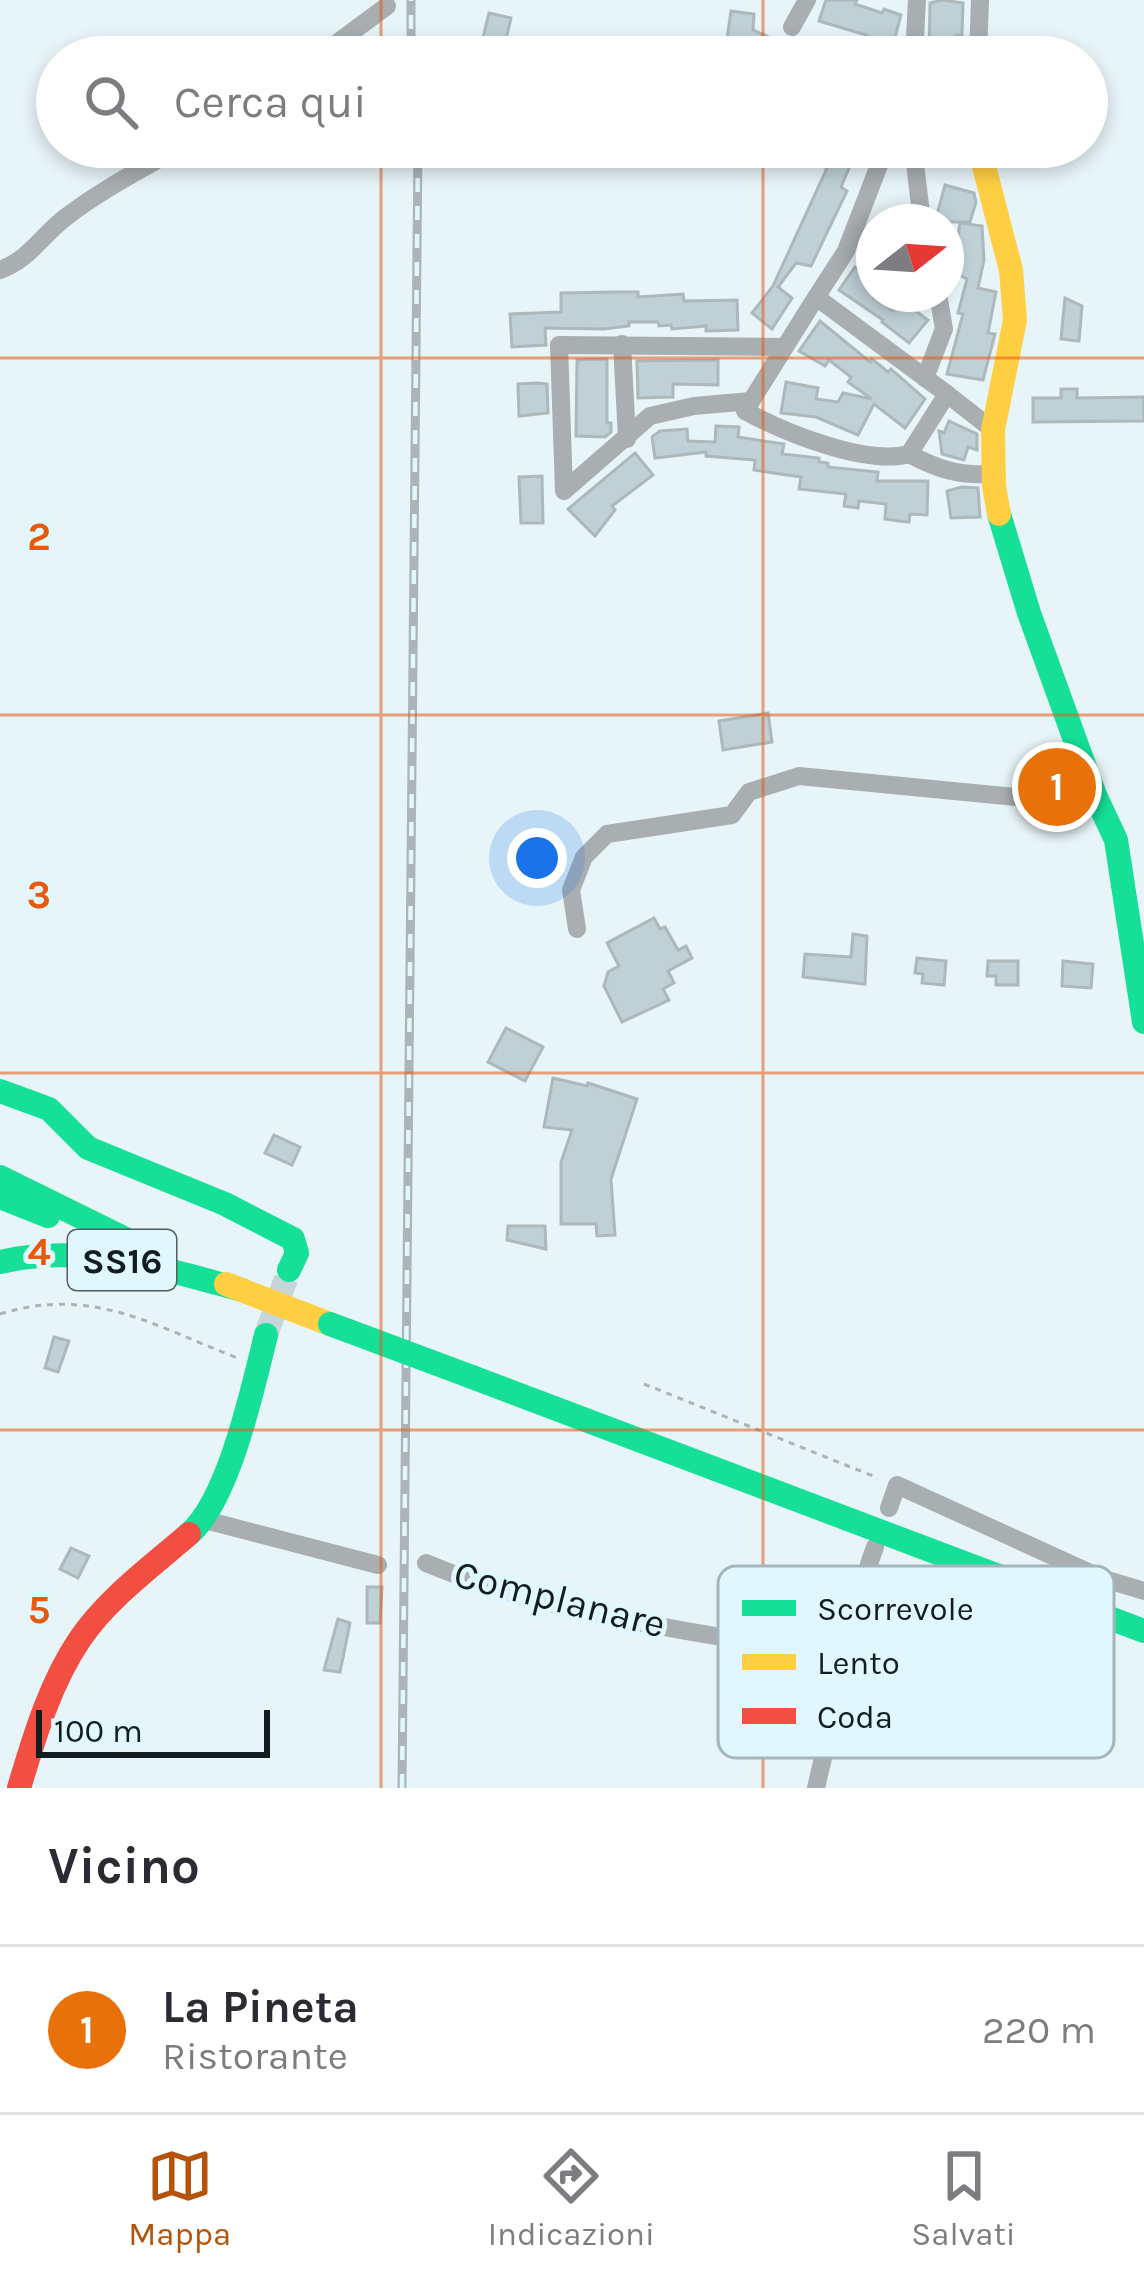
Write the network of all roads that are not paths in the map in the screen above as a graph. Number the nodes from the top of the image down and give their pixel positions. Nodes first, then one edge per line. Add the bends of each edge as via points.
1 (808, 0) edge
2 (917, 0) edge
3 (980, 0) edge
4 (387, 6) dead end
5 (792, 26) dead end
6 (346, 36) edge
7 (915, 36) edge
8 (979, 36) edge
9 (144, 168) edge
10 (878, 168) edge
11 (916, 168) edge
12 (983, 168) edge
13 (920, 204) edge
14 (0, 270) edge
15 (816, 297) junction
16 (941, 312) edge
17 (622, 344) junction
18 (785, 347) junction
19 (925, 378) junction
20 (947, 394) junction
21 (751, 401) junction
22 (993, 430) junction
23 (627, 439) junction
24 (908, 454) junction
25 (994, 473) junction
26 (1095, 795) junction
27 (577, 929) dead end
28 (1144, 1022) edge
29 (0, 1091) edge
30 (0, 1177) edge
31 (0, 1198) edge
32 (0, 1262) edge
33 (183, 1267) junction
34 (289, 1270) tunnel mouth
35 (242, 1290) junction
36 (266, 1335) tunnel mouth
37 (889, 1508) dead end
38 (205, 1520) junction
39 (874, 1547) dead end
40 (426, 1563) dead end
41 (377, 1564) dead end
42 (869, 1566) edge
43 (972, 1566) edge
44 (1077, 1566) edge
45 (1114, 1581) edge
46 (1144, 1591) edge
47 (1114, 1620) edge
48 (1144, 1631) edge
49 (718, 1635) edge
50 (823, 1758) edge
51 (19, 1788) edge
52 (816, 1788) edge

1 - 5 street
2 - 7 street
3 - 8 street
4 - 6 street
9 - 14 street
10 - 15 street via 846,250
11 - 13 street
12 - 22 main road via 1011,270 1015,320
15 - 18 street
15 - 19 street
16 - 19 street via 944,329
17 - 18 street
17 - 23 street
17 - 23 street via 559,345 564,491
18 - 21 street
19 - 20 street
20 - 22 street
20 - 24 street
21 - 23 street via 650,416
21 - 24 street via 745,411 802,435 890,459
22 - 25 main road
24 - 25 street via 940,471
25 - 26 main road via 1004,538
26 - 27 street via 1078,803 799,776 749,792 732,815 607,834 584,857 572,890
26 - 28 main road via 1116,840
29 - 34 main road via 49,1109 88,1148 293,1239
30 - 33 main road, SS16
31 - 33 main road
32 - 35 main road, SS16 via 81,1252
33 - 35 main road
35 - 43 main road, bridge
36 - 38 main road via 248,1410
37 - 44 street via 897,1485
38 - 41 street
38 - 51 main road via 82,1634
39 - 42 street
40 - 49 street, Complanare via 480,1586
45 - 46 street
47 - 48 main road, bridge
50 - 52 street

